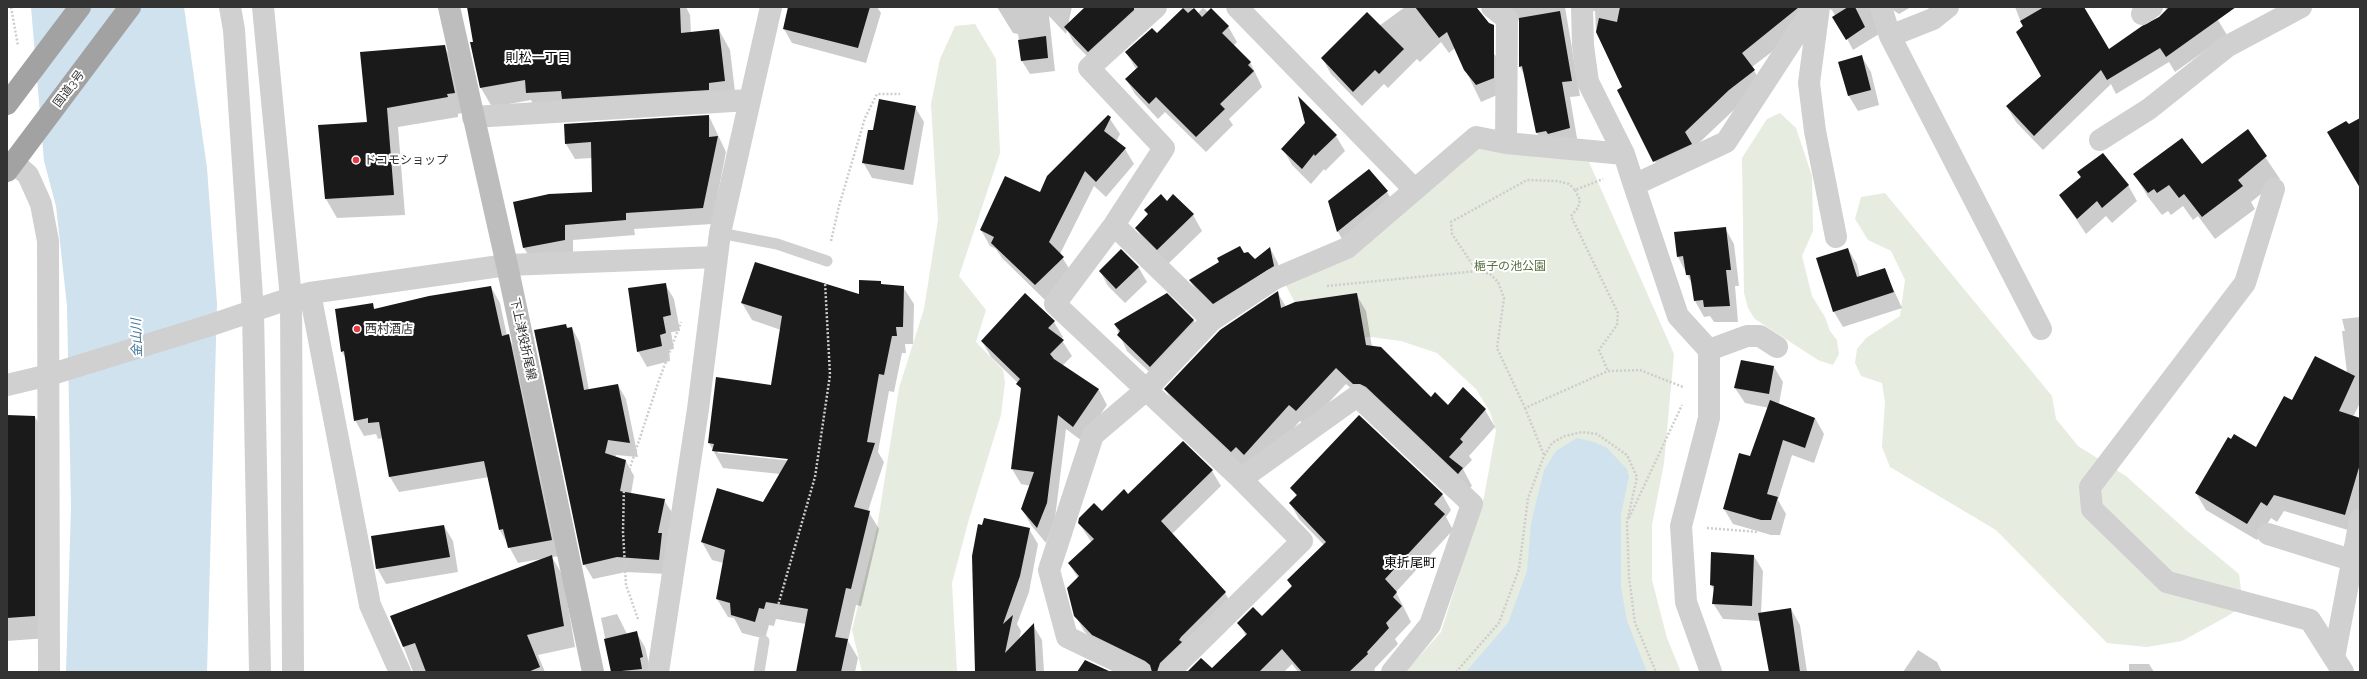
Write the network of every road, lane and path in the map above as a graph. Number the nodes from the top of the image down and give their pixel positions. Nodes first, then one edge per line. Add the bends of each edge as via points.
1 (11, 7) edge
2 (80, 7) edge
3 (130, 7) edge
4 (230, 7) edge
5 (263, 7) edge
6 (449, 7) edge
7 (771, 7) edge
8 (1156, 7) edge
9 (1238, 7) edge
10 (1492, 7) edge
11 (1582, 7) edge
12 (1814, 7) edge
13 (1819, 7) edge
14 (1881, 7) edge
15 (1948, 7) edge
16 (2301, 7) edge
17 (1890, 36) junction
18 (19, 52) dead end
19 (900, 94) dead end
20 (10, 100) edge
21 (749, 100) junction
22 (473, 117) junction
23 (2100, 140) dead end
24 (1506, 143) junction
25 (14, 161) edge
26 (1629, 170) junction
27 (2274, 188) dead end
28 (1414, 189) junction
29 (1575, 190) junction
30 (1114, 225) junction
31 (720, 233) junction
32 (1836, 237) dead end
33 (717, 257) junction
34 (827, 260) junction
35 (507, 265) junction
36 (1477, 271) junction
37 (1344, 284) dead end
38 (300, 296) junction
39 (253, 312) junction
40 (683, 318) dead end
41 (1212, 320) junction
42 (2041, 329) dead end
43 (1777, 347) dead end
44 (1709, 350) junction
45 (1608, 371) junction
46 (49, 375) junction
47 (7, 385) edge
48 (1710, 387) junction
49 (1146, 390) junction
50 (1689, 390) junction
51 (1525, 408) junction
52 (1544, 456) junction
53 (1241, 479) junction
54 (2360, 520) edge
55 (1627, 522) junction
56 (1681, 526) junction
57 (1758, 532) dead end
58 (2268, 534) dead end
59 (2351, 560) junction
60 (639, 622) dead end
61 (764, 641) joint
62 (2339, 665) edge
63 (2360, 666) edge
64 (49, 672) edge
65 (260, 672) edge
66 (294, 672) edge
67 (400, 672) edge
68 (593, 672) edge
69 (658, 672) edge
70 (759, 672) edge
71 (1140, 672) edge
72 (1169, 672) edge
73 (1392, 672) edge
74 (1456, 672) edge
75 (1656, 672) edge
76 (1711, 672) edge
77 (2351, 672) edge

1 - 18 path
2 - 20 highway
3 - 25 highway, 国道3号
4 - 39 street via 234,30
5 - 38 street
6 - 22 main road, 下上津役折尾線
7 - 21 street
8 - 30 street via 1089,68 1164,148
9 - 28 street
10 - 24 street via 1507,19
11 - 26 street via 1583,46 1588,82
12 - 26 street via 1726,142
13 - 32 street via 1809,83 1815,131
14 - 17 street
15 - 17 street via 1933,19
16 - 23 street via 2228,46 2149,109
17 - 42 street
19 - 34 path via 877,94 865,118 839,206
21 - 22 street
21 - 31 street
22 - 35 main road, 下上津役折尾線
24 - 26 street
24 - 28 street via 1476,137
25 - 46 street via 28,175 41,204 48,241
26 - 29 path
26 - 44 street via 1678,316
27 - 62 street via 2245,283 2090,487 2092,509 2167,582 2310,620
28 - 41 street via 1347,248 1274,279
29 - 36 path via 1569,184 1557,180 1527,180 1451,222 1452,234
29 - 45 path via 1580,200 1578,208 1571,216 1618,313 1617,325 1599,350
30 - 41 street
30 - 49 street via 1055,304
31 - 33 street
31 - 34 lane via 777,244
33 - 35 street
33 - 69 street via 698,410
34 - 61 path via 826,332 830,375 815,477 776,616
35 - 38 street
35 - 68 main road, 下上津役折尾線
36 - 37 path
36 - 51 path via 1490,274 1498,282 1504,298 1497,348
38 - 39 street
38 - 66 street
38 - 67 street via 370,605
39 - 46 street
39 - 65 street
40 - 60 path via 659,380 624,486 626,585
41 - 49 street
43 - 44 street via 1760,336 1747,336
44 - 48 street
45 - 50 path via 1640,370
45 - 51 path
46 - 47 street
46 - 64 street
48 - 50 path
48 - 56 street via 1709,418
49 - 53 street
49 - 71 street via 1093,435 1049,570 1067,637
50 - 55 path
51 - 52 path
52 - 55 path via 1552,443 1565,436 1582,432 1597,434 1627,455 1637,477
52 - 74 path via 1528,498 1519,568 1499,623
53 - 72 street via 1302,541
53 - 73 street via 1357,396 1472,504 1430,625
54 - 59 street
55 - 75 path via 1629,577 1635,623
56 - 57 path
56 - 76 street via 1686,602
58 - 59 street
59 - 62 street
61 - 70 lane
63 - 77 street

